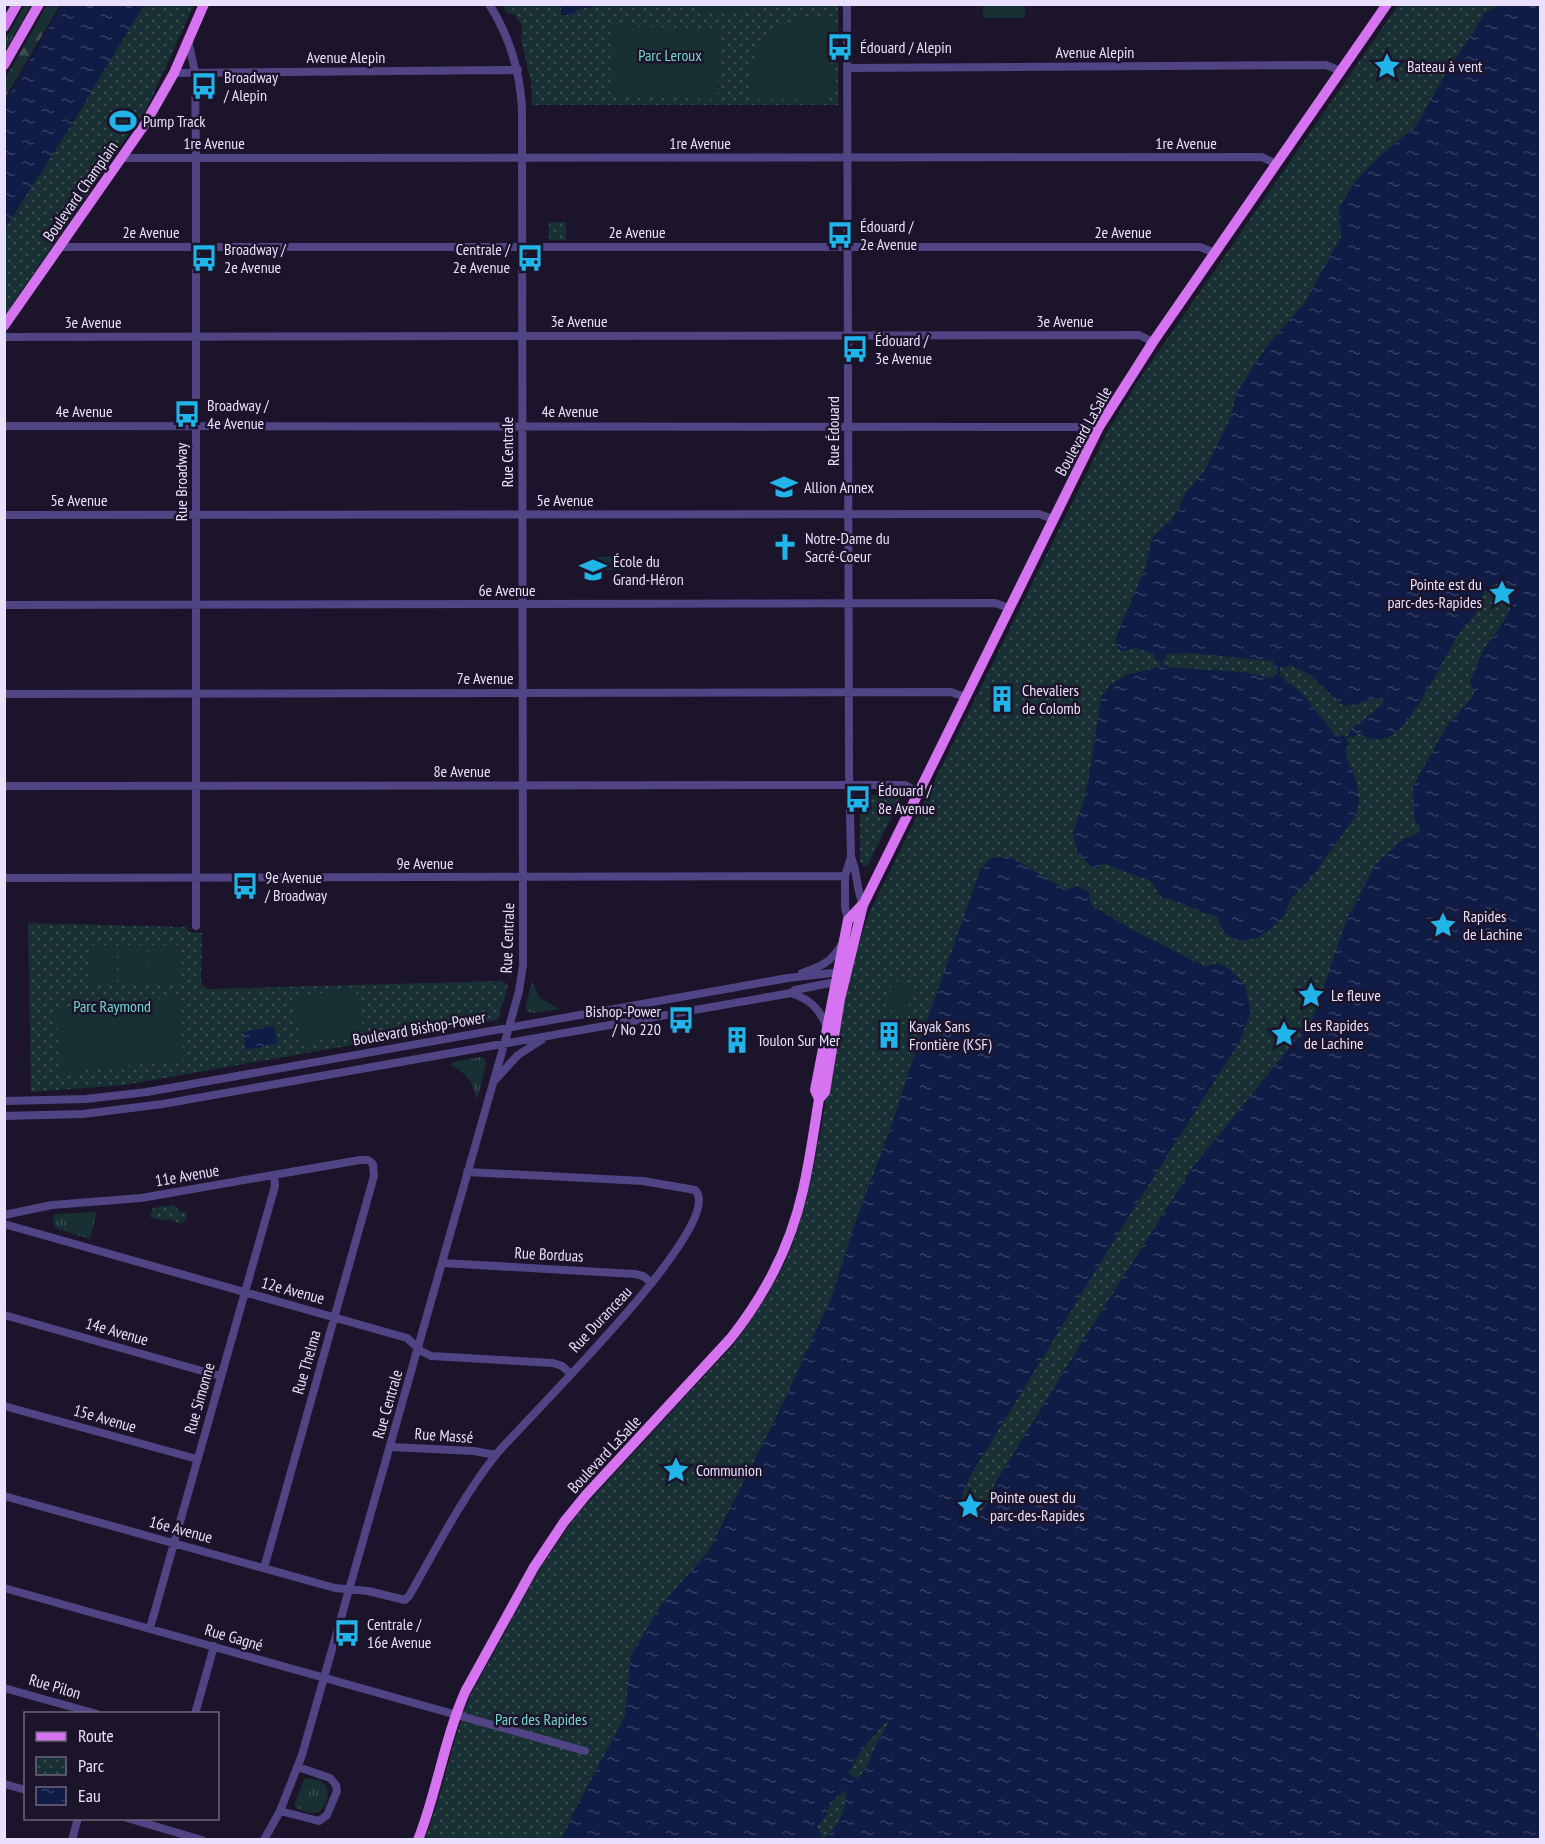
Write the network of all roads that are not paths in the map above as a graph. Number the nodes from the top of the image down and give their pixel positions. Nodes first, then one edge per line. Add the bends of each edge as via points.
1 (17, 4) edge
2 (39, 4) edge
3 (204, 4) edge
4 (489, 4) edge
5 (848, 4) edge
6 (1387, 4) edge
7 (4, 27) edge
8 (188, 40) junction
9 (4, 65) edge
10 (847, 68) junction
11 (518, 70) junction
12 (1341, 71) junction
13 (195, 72) junction
14 (174, 73) junction
15 (121, 158) junction
16 (196, 158) junction
17 (522, 158) junction
18 (848, 158) junction
19 (1276, 164) junction
20 (59, 247) junction
21 (195, 247) junction
22 (522, 247) junction
23 (848, 247) junction
24 (1215, 253) junction
25 (4, 326) edge
26 (522, 336) junction
27 (848, 336) junction
28 (4, 337) edge
29 (195, 337) junction
30 (1153, 342) junction
31 (848, 425) junction
32 (4, 426) edge
33 (195, 426) junction
34 (522, 426) junction
35 (1099, 427) junction
36 (848, 514) junction
37 (4, 515) edge
38 (196, 515) junction
39 (522, 515) junction
40 (1053, 519) junction
41 (848, 604) junction
42 (4, 605) edge
43 (196, 605) junction
44 (523, 605) junction
45 (1009, 608) junction
46 (523, 693) junction
47 (849, 693) junction
48 (4, 694) edge
49 (196, 694) junction
50 (965, 696) junction
51 (849, 784) junction
52 (523, 785) junction
53 (4, 786) edge
54 (196, 786) junction
55 (917, 792) junction
56 (851, 857) junction
57 (845, 876) junction
58 (523, 877) junction
59 (4, 878) edge
60 (196, 878) junction
61 (862, 905) junction
62 (848, 920) junction
63 (196, 926) dead end
64 (845, 936) junction
65 (790, 977) junction
66 (841, 980) junction
67 (791, 993) junction
68 (826, 1025) junction
69 (509, 1028) junction
70 (551, 1035) junction
71 (504, 1044) junction
72 (491, 1087) junction
73 (819, 1099) junction
74 (4, 1101) edge
75 (4, 1116) edge
76 (372, 1164) joint
77 (467, 1172) junction
78 (274, 1175) junction
79 (4, 1215) edge
80 (4, 1224) edge
81 (442, 1263) junction
82 (652, 1283) junction
83 (245, 1293) junction
84 (4, 1315) edge
85 (334, 1317) junction
86 (418, 1348) junction
87 (570, 1373) junction
88 (220, 1376) junction
89 (4, 1406) edge
90 (390, 1447) junction
91 (496, 1455) junction
92 (197, 1459) junction
93 (4, 1496) edge
94 (174, 1543) junction
95 (264, 1568) junction
96 (4, 1588) edge
97 (350, 1590) junction
98 (150, 1628) junction
99 (214, 1646) junction
100 (325, 1678) junction
101 (4, 1688) edge
102 (93, 1712) edge
103 (195, 1712) edge
104 (456, 1714) junction
105 (585, 1751) dead end
106 (298, 1767) junction
107 (4, 1784) edge
108 (24, 1789) edge
109 (280, 1811) junction
110 (77, 1820) edge
111 (139, 1820) edge
112 (164, 1824) edge
113 (72, 1839) edge
114 (202, 1839) edge
115 (264, 1839) edge
116 (418, 1839) edge

1 - 7 main road
2 - 9 main road
3 - 8 main road, Boulevard Champlain
4 - 11 street, Rue Centrale
5 - 10 street, Rue Édouard
6 - 12 main road, Boulevard LaSalle
8 - 13 street, Rue Broadway
8 - 14 main road, Boulevard Champlain
10 - 12 street, Avenue Alepin via 1329,65
10 - 18 street, Rue Édouard
11 - 13 street, Avenue Alepin
11 - 17 street, Rue Centrale
12 - 19 main road, Boulevard LaSalle
13 - 14 street, Avenue Alepin
13 - 16 street, Rue Broadway
14 - 15 main road, Boulevard Champlain
15 - 16 street, 1re Avenue
15 - 20 main road, Boulevard Champlain
16 - 17 street, 1re Avenue
16 - 21 street, Rue Broadway
17 - 18 street, 1re Avenue
17 - 22 street, Rue Centrale
18 - 19 street, 1re Avenue via 1262,157
18 - 23 street, Rue Édouard
19 - 24 main road, Boulevard LaSalle
20 - 21 street, 2e Avenue
20 - 25 main road, Boulevard Champlain
21 - 22 street, 2e Avenue
21 - 29 street, Rue Broadway
22 - 23 street, 2e Avenue
22 - 26 street, Rue Centrale
23 - 24 street, 2e Avenue via 1200,247
23 - 27 street, Rue Édouard
24 - 30 main road, Boulevard LaSalle
26 - 27 street, 3e Avenue
26 - 29 street, 3e Avenue
26 - 34 street, Rue Centrale
27 - 30 street, 3e Avenue via 1139,335
27 - 31 street, Rue Édouard
28 - 29 street, 3e Avenue
29 - 33 street, Rue Broadway
30 - 35 main road, Boulevard LaSalle
31 - 34 street, 4e Avenue
31 - 35 street, 4e Avenue
31 - 36 street, Rue Édouard
32 - 33 street, 4e Avenue
33 - 34 street, 4e Avenue
33 - 38 street, Rue Broadway
34 - 39 street, Rue Centrale
35 - 40 main road, Boulevard LaSalle
36 - 39 street, 5e Avenue
36 - 40 street, 5e Avenue via 1041,514
36 - 41 street, Rue Édouard
37 - 38 street, 5e Avenue
38 - 39 street, 5e Avenue
38 - 43 street, Rue Broadway
39 - 44 street, Rue Centrale
40 - 45 main road, Boulevard LaSalle
41 - 44 street, 6e Avenue
41 - 45 street, 6e Avenue via 998,603
41 - 47 street, Rue Édouard
42 - 43 street, 6e Avenue
43 - 44 street, 6e Avenue
43 - 49 street, Rue Broadway
44 - 46 street, Rue Centrale
45 - 50 main road, Boulevard LaSalle
46 - 47 street, 7e Avenue
46 - 49 street, 7e Avenue
46 - 52 street, Rue Centrale
47 - 50 street, 7e Avenue via 954,692
47 - 51 street, Rue Édouard
48 - 49 street, 7e Avenue
49 - 54 street, Rue Broadway
50 - 55 main road, Boulevard LaSalle
51 - 52 street, 8e Avenue
51 - 55 street, 8e Avenue via 905,785
51 - 56 street, Rue Édouard
52 - 54 street, 8e Avenue
52 - 58 street, Rue Centrale
53 - 54 street, 8e Avenue
54 - 60 street, Rue Broadway
55 - 61 main road, Boulevard LaSalle
56 - 57 street, Rue Édouard
56 - 61 street, Rue Édouard
57 - 58 street, 9e Avenue
57 - 62 street, Rue Édouard
58 - 60 street, 9e Avenue
58 - 69 street, Rue Centrale via 523,965
59 - 60 street, 9e Avenue
60 - 63 street, Rue Broadway
61 - 62 main road, Boulevard LaSalle
61 - 66 main road, Boulevard LaSalle
62 - 64 main road, Boulevard LaSalle
64 - 65 street via 827,963
64 - 66 main road, Boulevard LaSalle
65 - 66 street, Boulevard Bishop-Power
65 - 69 street, Boulevard Bishop-Power
66 - 67 street, Boulevard Bishop-Power
66 - 68 main road, Boulevard LaSalle
66 - 73 main road, Boulevard LaSalle via 825,1092
67 - 68 street via 810,1002
67 - 70 street, Boulevard Bishop-Power
68 - 73 main road, Boulevard LaSalle via 815,1090
69 - 71 street, Rue Centrale
69 - 74 street, Boulevard Bishop-Power via 147,1092 86,1099
70 - 71 street, Boulevard Bishop-Power
70 - 72 street via 518,1055
71 - 72 street, Rue Centrale
71 - 75 street, Boulevard Bishop-Power via 131,1109
72 - 77 street, Rue Centrale
73 - 104 main road, Boulevard LaSalle via 800,1203 778,1262 760,1296 719,1352 558,1530 476,1671
76 - 78 street, 11e Avenue via 364,1160
76 - 85 street, Rue Thelma via 374,1176
77 - 81 street, Rue Centrale
77 - 82 street, Rue Duranceau via 643,1181 695,1190 700,1203 693,1221
78 - 79 street, 11e Avenue via 141,1198 52,1205
78 - 83 street, Rue Simonne via 275,1186
80 - 83 street, 12e Avenue
81 - 82 street, Rue Borduas via 635,1274
81 - 86 street, Rue Centrale
82 - 87 street, Rue Duranceau
83 - 85 street, 12e Avenue
83 - 88 street, Rue Simonne
84 - 88 street, 14e Avenue
85 - 86 street, 12e Avenue via 407,1338
85 - 95 street, Rue Thelma
86 - 87 street, 12e Avenue via 431,1356 556,1363
86 - 90 street, Rue Centrale
87 - 91 street, Rue Duranceau
88 - 92 street, Rue Simonne
89 - 92 street, 15e Avenue
90 - 91 street, Rue Massé
90 - 97 street, Rue Centrale
91 - 97 street, Rue Duranceau via 460,1506 405,1600
92 - 94 street, Rue Simonne
93 - 94 street, 16e Avenue
94 - 95 street, 16e Avenue
94 - 98 street, Rue Simonne
95 - 97 street, 16e Avenue
96 - 98 street, Rue Gagné
97 - 100 street, Rue Centrale
98 - 99 street, Rue Gagné
99 - 100 street, Rue Gagné
99 - 103 street
100 - 104 street, Rue Gagné
100 - 106 street, Rue Centrale
101 - 102 street, Rue Pilon
104 - 105 street, Rue Gagné
104 - 116 main road, Boulevard LaSalle
106 - 109 street, Rue Centrale
106 - 109 street via 330,1778 337,1791 322,1820
107 - 108 street
109 - 115 street, Rue Centrale
110 - 113 street
111 - 112 street
112 - 114 street

